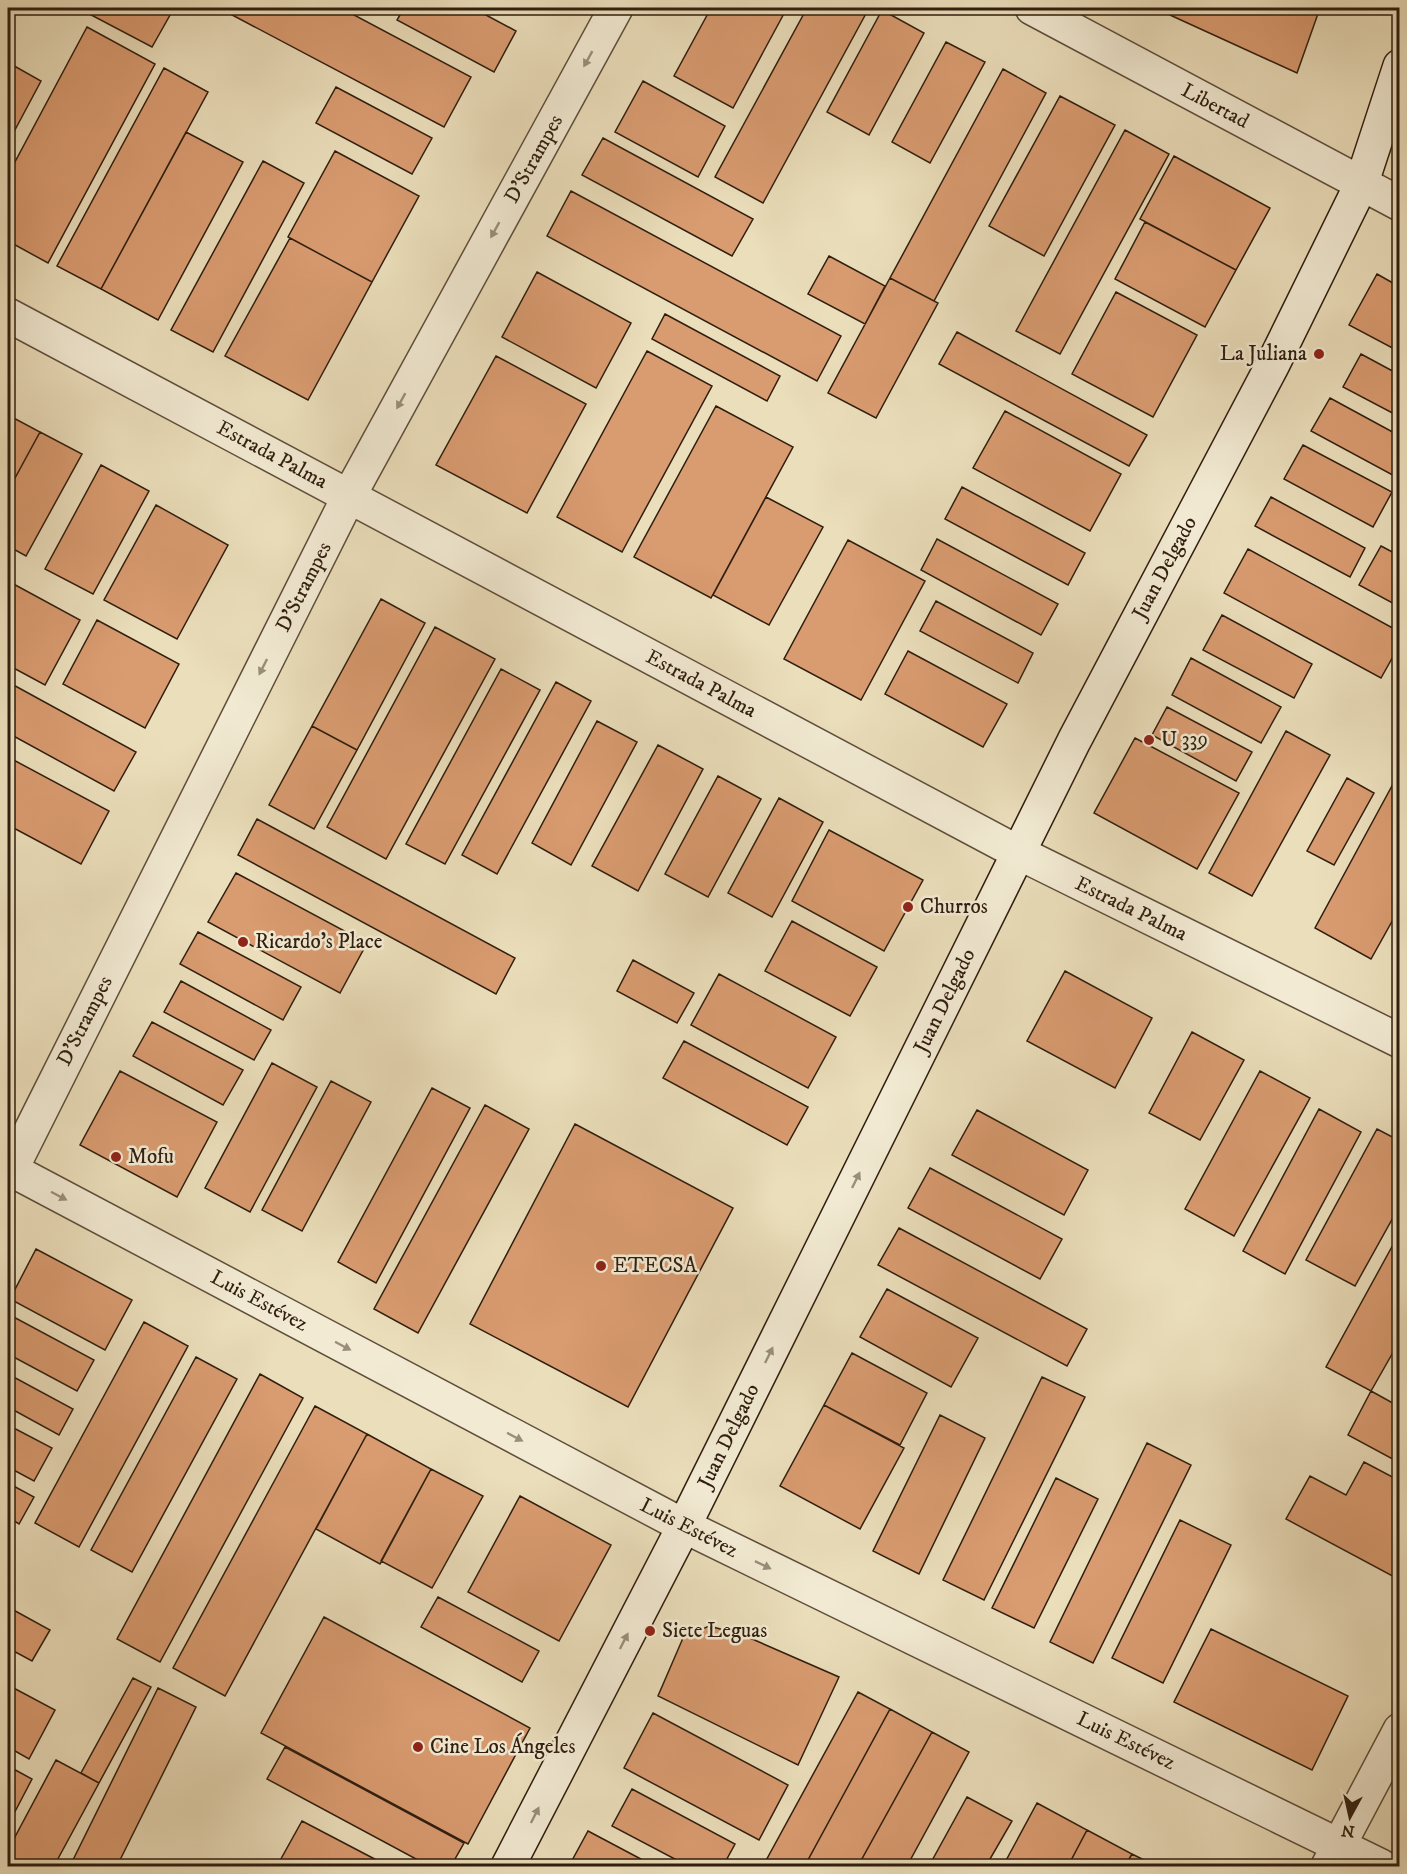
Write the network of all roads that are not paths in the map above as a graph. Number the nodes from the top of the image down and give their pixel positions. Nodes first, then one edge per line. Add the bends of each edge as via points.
1 (616, 8) edge
2 (1032, 8) edge
3 (1400, 66) edge
4 (1361, 185) junction
5 (1400, 204) edge
6 (8, 315) edge
7 (349, 496) junction
8 (1019, 854) junction
9 (1400, 1041) edge
10 (9, 1171) edge
11 (684, 1526) junction
12 (1400, 1730) edge
13 (1334, 1855) edge
14 (508, 1866) edge
15 (1381, 1866) edge

1 -> 7 street, D'Strampes
2 - 4 street, Libertad
3 - 4 street, Juan Delgado
4 - 5 street, Libertad
4 - 8 street, Juan Delgado via 1273,364 1074,741
6 - 7 street, Estrada Palma
7 - 8 street, Estrada Palma
7 -> 10 street, D'Strampes
8 - 9 street, Estrada Palma
11 -> 8 street, Juan Delgado
10 -> 11 street, Luis Estévez
11 -> 13 street, Luis Estévez
14 -> 11 street, Juan Delgado
12 - 13 street
13 - 15 street, Luis Estévez

